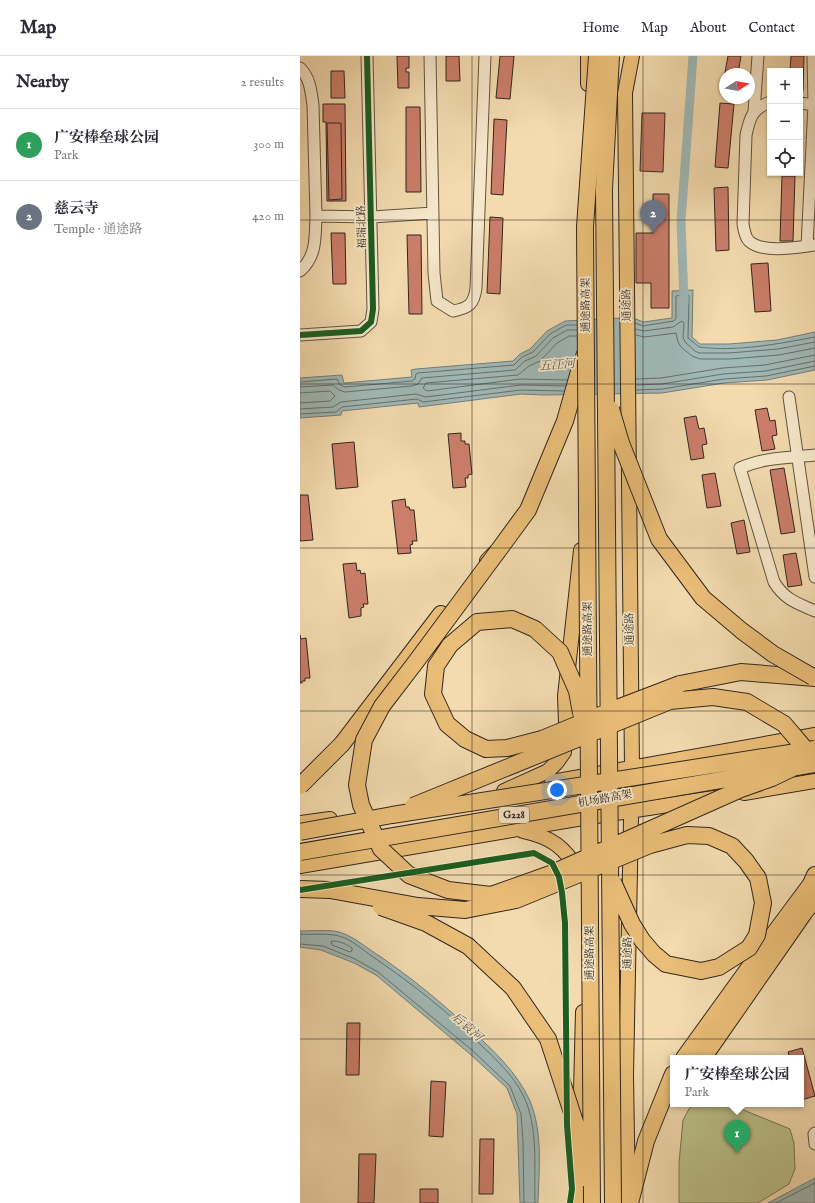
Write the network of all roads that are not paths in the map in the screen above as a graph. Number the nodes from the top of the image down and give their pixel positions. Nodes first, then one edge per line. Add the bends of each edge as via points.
1 (367, 56) edge
2 (430, 56) edge
3 (485, 56) edge
4 (588, 56) edge
5 (597, 56) edge
6 (611, 56) edge
7 (632, 56) edge
8 (758, 56) edge
9 (813, 56) edge
10 (300, 68) edge
11 (767, 103) edge
12 (803, 103) edge
13 (815, 105) edge
14 (754, 112) junction
15 (433, 213) junction
16 (316, 216) junction
17 (372, 217) junction
18 (811, 245) edge
19 (300, 271) edge
20 (300, 335) edge
21 (585, 355) junction
22 (606, 389) junction
23 (788, 397) dead end
24 (815, 455) edge
25 (798, 457) junction
26 (583, 535) junction
27 (498, 551) junction
28 (815, 577) edge
29 (815, 610) edge
30 (814, 678) edge
31 (815, 735) edge
32 (815, 749) edge
33 (589, 758) junction
34 (815, 764) edge
35 (795, 767) junction
36 (632, 768) junction
37 (583, 777) junction
38 (815, 781) edge
39 (300, 786) edge
40 (504, 791) junction
41 (631, 811) junction
42 (392, 815) junction
43 (583, 818) junction
44 (300, 823) edge
45 (516, 830) junction
46 (300, 832) edge
47 (300, 852) edge
48 (300, 866) edge
49 (815, 875) edge
50 (610, 876) junction
51 (582, 877) junction
52 (300, 889) edge
53 (330, 890) junction
54 (815, 899) edge
55 (686, 1055) edge
56 (705, 1055) edge
57 (670, 1081) edge
58 (670, 1105) edge
59 (815, 1132) edge
60 (646, 1141) junction
61 (815, 1144) edge
62 (578, 1203) edge
63 (591, 1203) edge
64 (613, 1203) edge
65 (629, 1203) edge

1 - 17 street, 福瑞北路
2 - 15 street
3 - 15 street via 476,288 475,297 463,310 453,311 437,301
4 - 21 main road
5 - 21 highway, 通途路高架, bridge via 585,227
6 - 22 highway, 通途路高架, bridge via 604,189
7 - 36 main road, 通途路 via 625,93
8 - 14 street
9 - 13 street
10 - 16 street via 307,76 313,105
11 - 14 street
12 - 13 street
13 - 18 street
14 - 18 street via 746,135 743,224 745,233 749,241 766,248
15 - 17 street
16 - 17 street
16 - 19 street via 312,256
17 - 20 street, 福瑞北路 via 371,322 361,331
21 - 26 main road, bridge
21 - 27 highway via 565,421 528,510
21 - 33 highway, 通途路高架, bridge
22 - 30 highway, bridge via 621,443 659,540 703,598 742,632
22 - 50 highway, 通途路高架, bridge
23 - 25 street
24 - 25 street
25 - 28 street
25 - 29 street via 752,462 740,468 774,582 784,596
26 - 37 main road
26 - 40 main road via 565,696 564,752 548,771
27 - 35 highway, bridge via 382,706 364,740 357,785 361,805 381,849 409,875 448,890 491,895 550,874
27 - 39 highway, bridge via 461,589 342,744
30 - 33 highway, bridge via 741,672 680,684 620,707 598,716 591,719 584,722 577,725 542,740 507,748 486,749 465,739 447,724 433,694 436,666 450,645 477,622 512,619 536,629 560,652 577,691 582,721 584,728
31 - 36 main road
32 - 42 highway, 机场路高架 / G228, bridge
33 - 63 highway, 通途路高架, bridge
34 - 35 highway, 机场路高架 / G228, bridge
34 - 42 highway, bridge via 784,724 747,702 713,697 670,701
35 - 47 highway, 机场路高架 / G228, bridge
36 - 37 main road
36 - 41 main road, 通途路
37 - 40 main road
37 - 43 main road
38 - 41 main road
40 - 44 main road
41 - 43 main road
41 - 65 main road, 通途路 via 626,1075
42 - 46 highway, 机场路高架 / G228, bridge
43 - 45 main road
43 - 51 main road
45 - 48 main road
45 - 51 main road via 539,835 552,842 570,857
49 - 55 highway
50 - 53 highway, bridge via 642,940 666,964 701,971 719,967 749,948 757,935 763,903 758,878 732,846 709,836 687,835 650,845 516,900 465,910 418,906
50 - 64 highway, 通途路高架, bridge
51 - 62 main road via 583,1030
52 - 53 highway
53 - 63 highway, bridge via 426,923 468,946 513,988 548,1039 576,1125 584,1187
54 - 56 highway
57 - 60 highway
58 - 60 highway
59 - 61 street
60 - 65 highway

